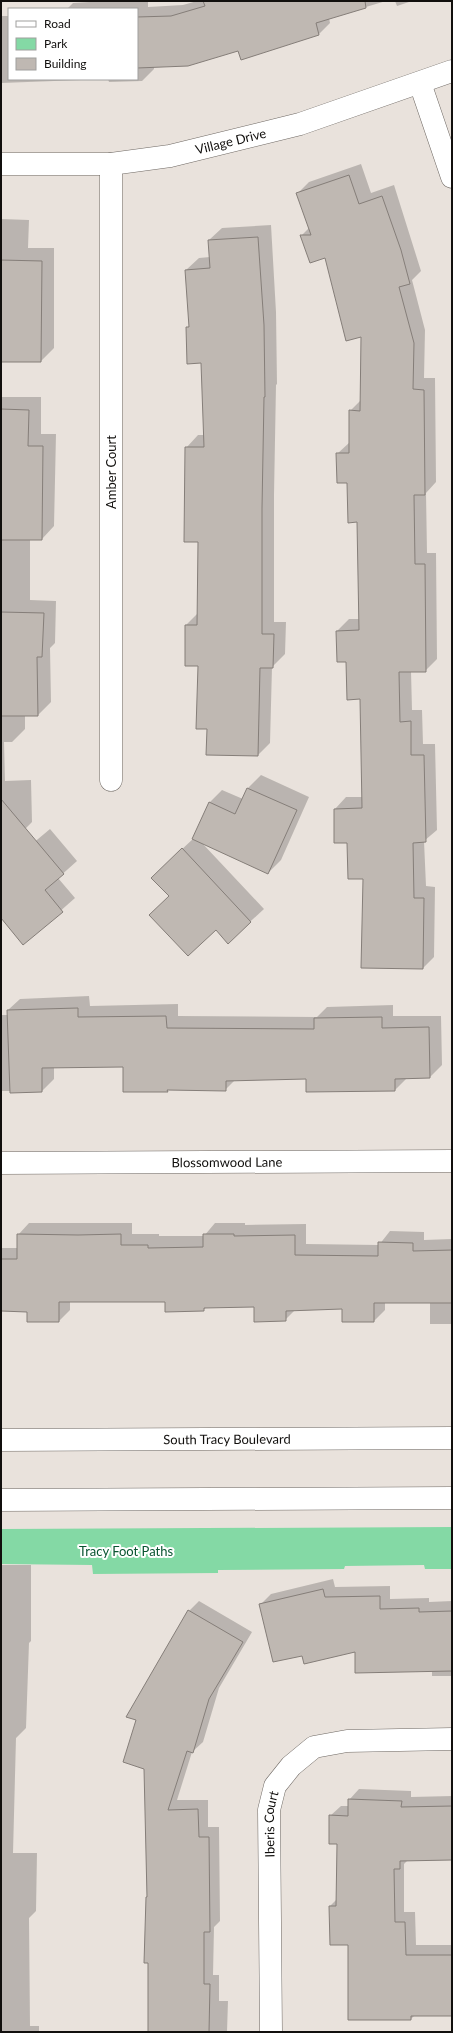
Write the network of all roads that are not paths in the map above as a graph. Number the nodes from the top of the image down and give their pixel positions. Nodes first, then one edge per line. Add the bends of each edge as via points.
1 (452, 71) edge
2 (420, 83) junction
3 (1, 164) edge
4 (111, 164) junction
5 (452, 177) edge
6 (111, 780) dead end
7 (452, 1161) edge
8 (1, 1163) edge
9 (452, 1438) edge
10 (1, 1440) edge
11 (452, 1498) edge
12 (1, 1500) edge
13 (452, 1739) edge
14 (271, 2032) edge

1 - 2 street, Village Drive
2 - 4 street, Village Drive via 300,124 243,139 170,156
2 - 5 street
3 - 4 street, Village Drive
4 - 6 street, Amber Court
7 - 8 street, Blossomwood Lane
9 - 10 street, South Tracy Boulevard
11 - 12 street
13 - 14 street, Iberis Court via 346,1741 314,1747 291,1766 275,1786 269,1810

